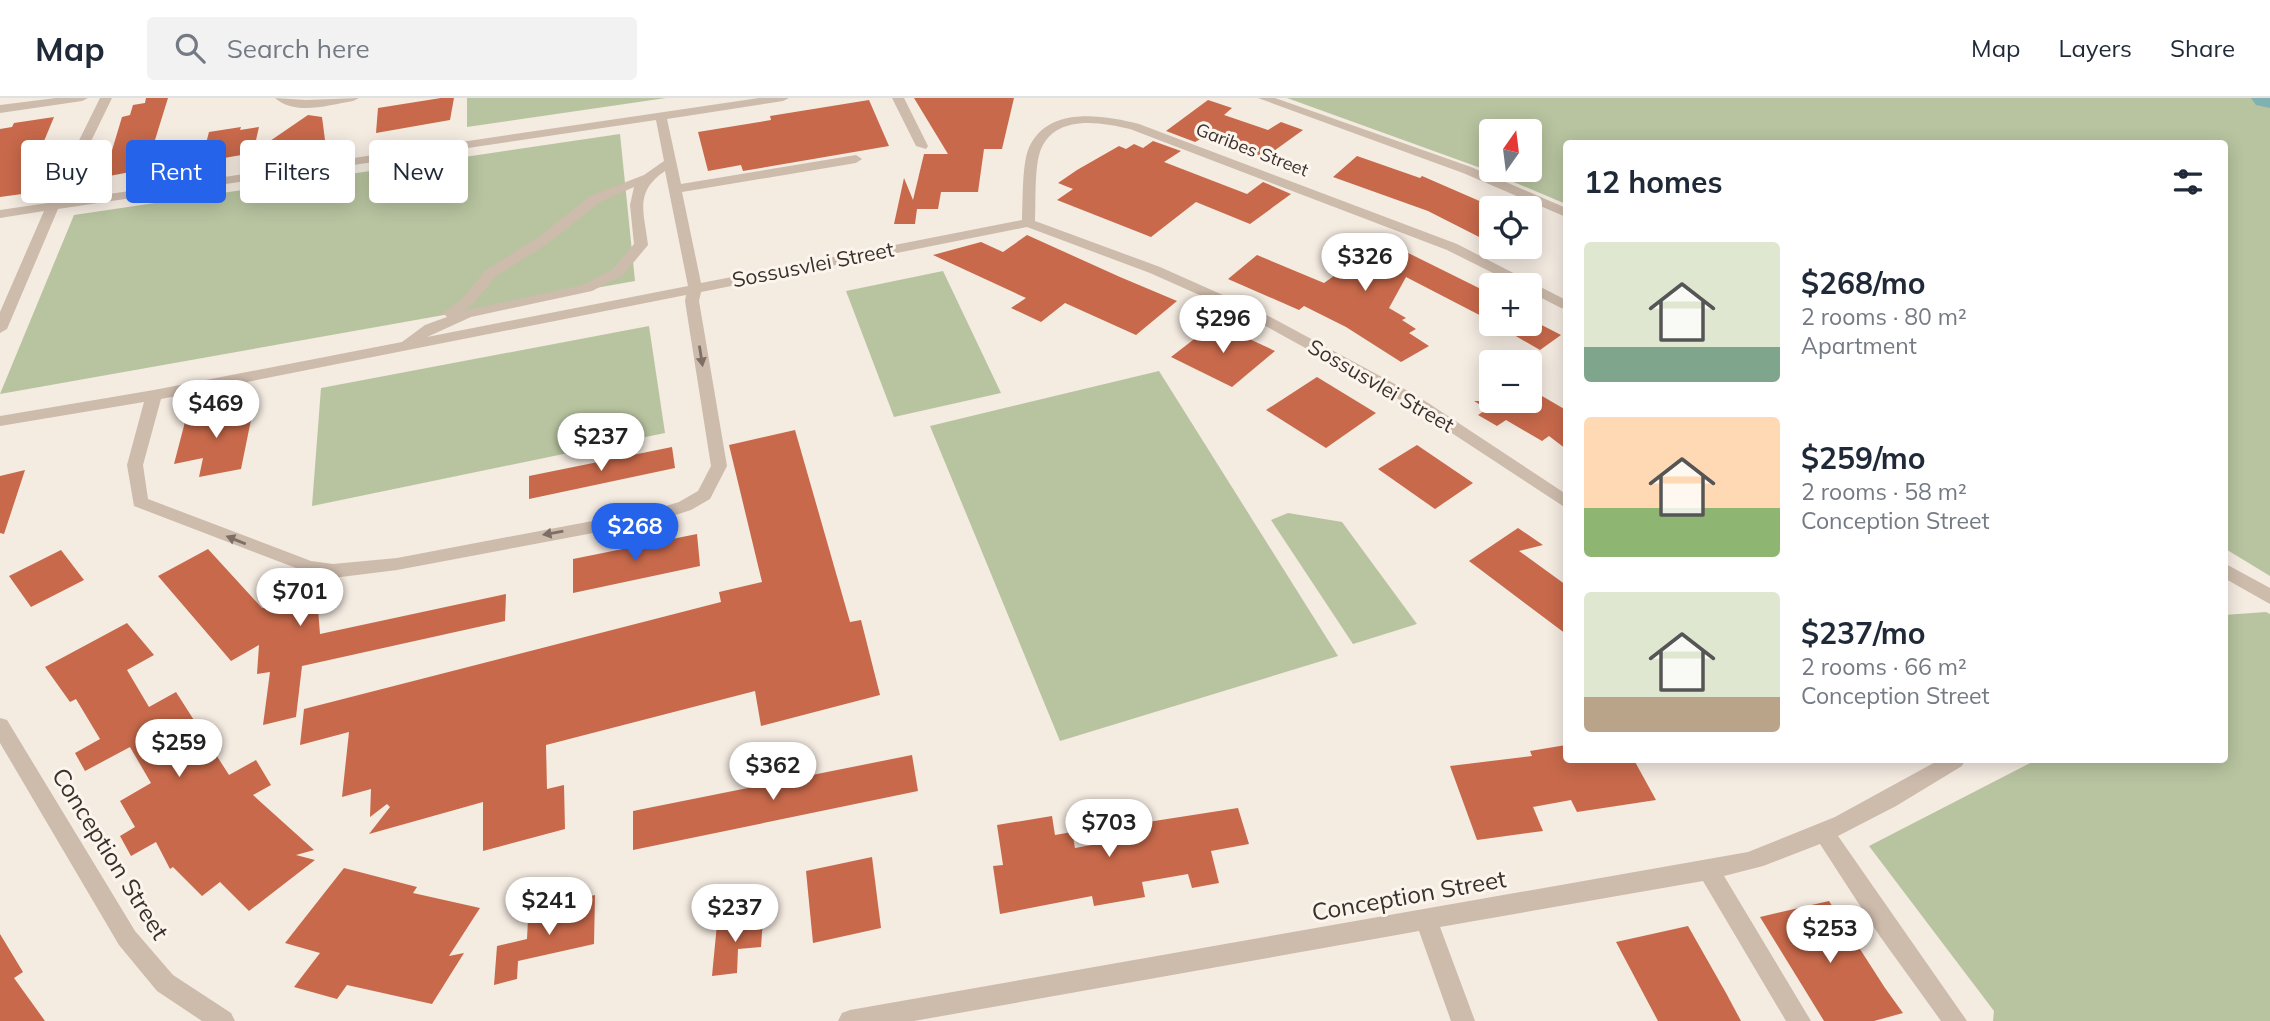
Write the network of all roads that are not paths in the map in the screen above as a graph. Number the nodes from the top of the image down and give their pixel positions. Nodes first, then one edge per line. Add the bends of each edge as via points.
1 (82, 98) edge
2 (106, 98) edge
3 (281, 98) edge
4 (353, 98) edge
5 (783, 98) edge
6 (898, 98) edge
7 (1264, 98) edge
8 (0, 109) edge
9 (661, 117) junction
10 (922, 146) dead end
11 (856, 159) dead end
12 (670, 162) junction
13 (643, 178) junction
14 (675, 189) junction
15 (53, 206) junction
16 (1563, 212) edge
17 (0, 214) edge
18 (1028, 223) junction
19 (1503, 273) edge
20 (695, 288) junction
21 (1542, 293) edge
22 (1563, 304) edge
23 (0, 328) edge
24 (430, 328) junction
25 (403, 346) junction
26 (154, 395) junction
27 (0, 421) edge
28 (1563, 500) edge
29 (2228, 571) edge
30 (2270, 597) edge
31 (0, 726) edge
32 (1939, 763) edge
33 (1824, 832) junction
34 (1708, 870) junction
35 (1426, 921) junction
36 (223, 1021) edge
37 (850, 1021) edge
38 (1463, 1021) edge
39 (1799, 1021) edge
40 (1955, 1021) edge

1 - 8 street
2 - 15 street
3 - 4 street via 309,103
5 - 9 street
6 - 10 street
7 - 16 street via 1467,170
9 - 12 street
9 - 15 street
11 - 14 street
12 - 13 street
12 - 14 street
13 - 24 street via 595,199 490,274 468,301
13 - 24 street via 635,202 641,245 618,272 586,288 467,314
14 - 20 street
15 - 17 street
15 - 23 street
18 - 19 street, Garibes Street via 1038,141 1071,120 1099,118 1149,131 1452,247
18 - 20 street, Sossusvlei Street
18 - 28 street, Sossusvlei Street via 1155,270 1256,315 1414,401
20 - 25 street, Sossusvlei Street
20 -> 26 street via 692,301 719,466 704,495 657,515 397,564 333,571 309,567 140,502 135,465
21 - 22 street, Garibes Street
24 - 25 street
25 - 26 street, Sossusvlei Street
26 - 27 street, Sossusvlei Street
29 - 30 street
31 - 36 street, Conception Street via 127,938 165,983
32 - 33 street, Conception Street via 1890,800
33 - 34 street, Conception Street via 1770,855
33 - 40 street
34 - 35 street, Conception Street
34 - 39 street
35 - 37 street, Conception Street
35 - 38 street

